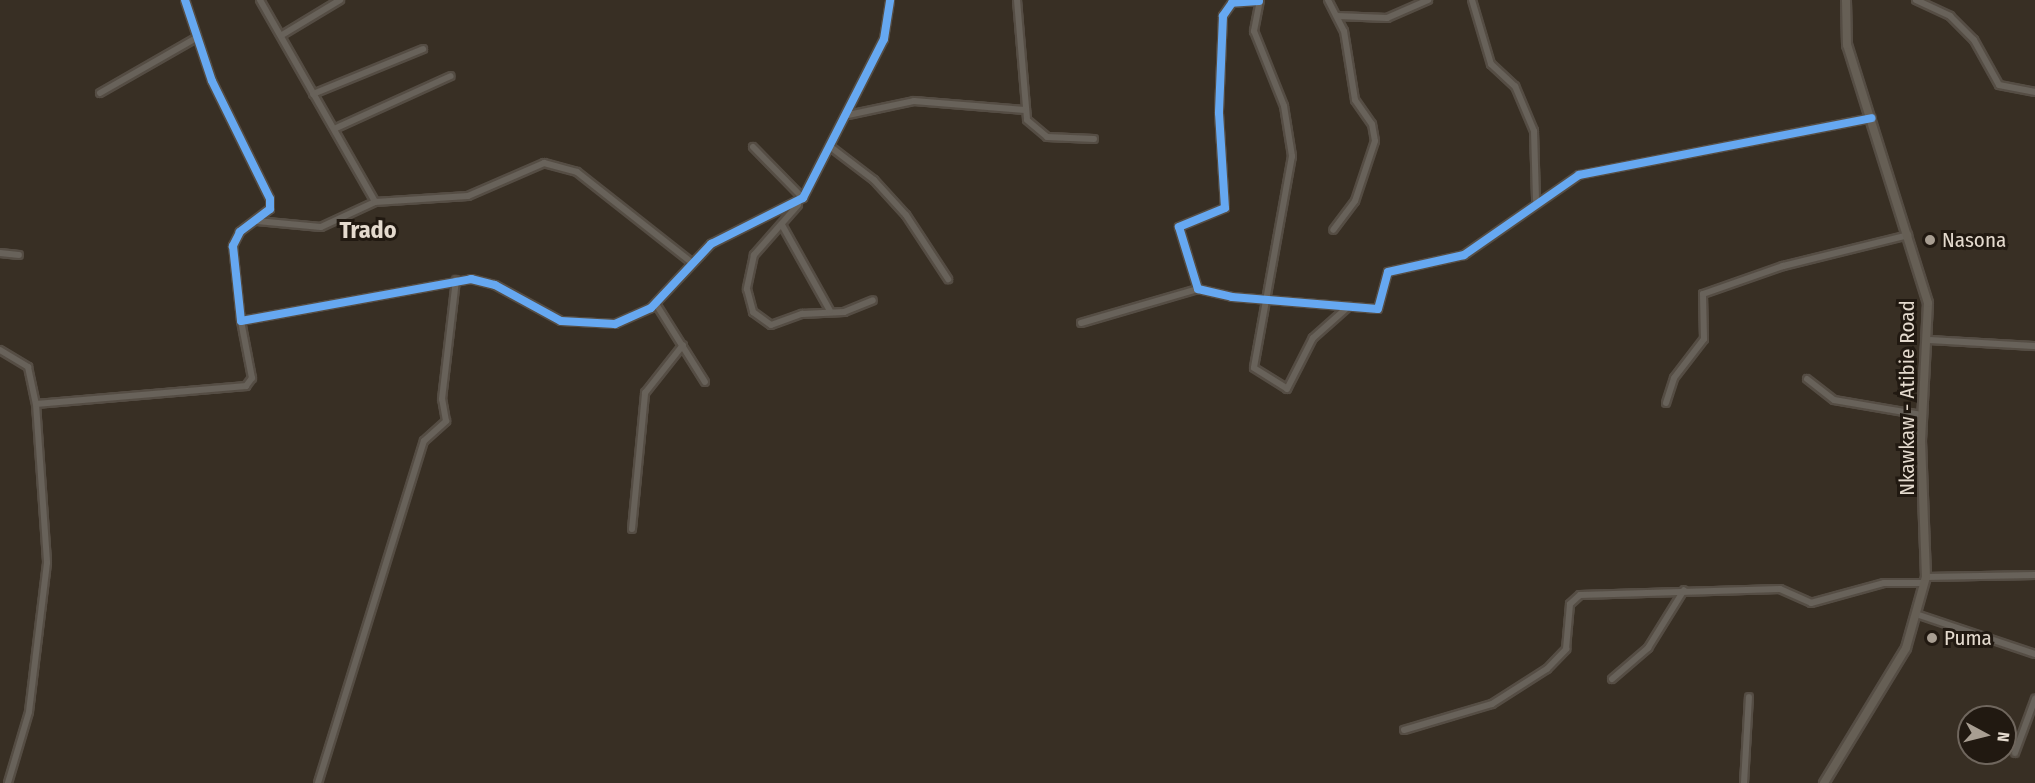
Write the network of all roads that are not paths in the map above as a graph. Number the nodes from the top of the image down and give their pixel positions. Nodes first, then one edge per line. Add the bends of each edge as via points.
1 (187, 0) edge
2 (260, 0) edge
3 (340, 0) edge
4 (890, 0) edge
5 (1017, 0) edge
6 (1328, 0) edge
7 (1428, 0) edge
8 (1472, 0) edge
9 (1846, 0) edge
10 (1916, 0) edge
11 (1260, 1) edge
12 (1337, 16) junction
13 (282, 35) junction
14 (196, 38) junction
15 (423, 49) dead end
16 (451, 76) dead end
17 (2035, 92) edge
18 (100, 93) dead end
19 (313, 94) junction
20 (1024, 110) junction
21 (848, 115) junction
22 (1871, 118) junction
23 (334, 129) junction
24 (1094, 139) dead end
25 (753, 147) dead end
26 (832, 148) junction
27 (803, 198) junction
28 (1536, 200) junction
29 (375, 202) junction
30 (798, 204) junction
31 (255, 221) junction
32 (782, 225) junction
33 (1333, 230) dead end
34 (1908, 235) junction
35 (0, 253) edge
36 (19, 255) dead end
37 (691, 262) junction
38 (948, 279) dead end
39 (456, 280) junction
40 (1198, 289) junction
41 (1268, 296) junction
42 (873, 300) dead end
43 (656, 304) junction
44 (1348, 308) junction
45 (830, 311) junction
46 (241, 321) junction
47 (1081, 323) dead end
48 (1928, 340) junction
49 (683, 345) junction
50 (2035, 346) edge
51 (0, 350) edge
52 (1807, 379) dead end
53 (705, 382) dead end
54 (1666, 403) dead end
55 (36, 404) junction
56 (1922, 416) junction
57 (632, 529) dead end
58 (2035, 575) edge
59 (1925, 580) junction
60 (1684, 590) junction
61 (1919, 615) junction
62 (2035, 654) edge
63 (1612, 679) dead end
64 (1749, 696) dead end
65 (2035, 699) edge
66 (1404, 730) dead end
67 (2017, 748) edge
68 (8, 783) edge
69 (318, 783) edge
70 (1744, 783) edge
71 (1824, 783) edge

1 - 14 street
2 - 13 street
3 - 13 street
4 - 21 street via 884,39
5 - 20 street
6 - 12 street
7 - 12 street via 1387,18
8 - 28 street via 1491,64 1515,86 1534,131
9 - 22 main road, Nkawkaw - Atibie Road via 1843,28
10 - 17 street via 1950,16 1970,35 1988,58 1999,85
11 - 40 street via 1232,3 1223,16 1219,114 1224,208 1179,227
11 - 41 street via 1254,31 1284,106 1292,156
12 - 33 street via 1355,100 1372,124 1375,141 1354,201
13 - 19 street
14 - 18 street
14 - 31 street via 270,199 270,209
15 - 19 street
16 - 23 street
19 - 23 street
20 - 21 street via 914,101
20 - 24 street via 1027,120 1047,137
21 - 26 street
22 - 28 street via 1589,172
22 - 34 main road, Nkawkaw - Atibie Road
23 - 29 street
25 - 27 street
26 - 27 street
26 - 38 street via 873,180 906,215
27 - 30 street
28 - 44 street via 1459,258 1406,264 1388,272 1378,309
29 - 31 street via 321,227
29 - 37 street via 454,199 532,164 557,164 577,172
30 - 32 street
30 - 37 street via 727,234
31 - 46 street via 233,246
32 - 45 street
32 - 45 street via 754,255 749,269 753,312 771,325
34 - 48 main road, Nkawkaw - Atibie Road via 1926,292
34 - 54 street via 1783,266 1703,294 1704,339 1674,378
35 - 36 street
37 - 43 street
39 - 43 street via 483,280 571,323 621,323
39 - 46 street
39 - 69 street via 442,399 446,421 424,441
40 - 41 street via 1232,297
40 - 47 street
41 - 44 street
41 - 44 street via 1251,364 1283,390 1313,338
42 - 45 street via 844,312
43 - 49 street
46 - 55 street via 252,378 246,386
48 - 50 street
48 - 56 main road, Nkawkaw - Atibie Road
49 - 53 street
49 - 57 street via 645,393
51 - 55 street via 24,360
52 - 56 street via 1834,400
55 - 68 street via 47,563 29,712
56 - 59 main road, Nkawkaw - Atibie Road
58 - 59 street
59 - 60 street via 1884,583 1811,603 1780,589
59 - 61 main road, Nkawkaw - Atibie Road
60 - 63 street via 1648,648
60 - 66 street via 1580,595 1570,604 1566,649 1547,669 1491,704
61 - 62 street
61 - 71 main road, Nkawkaw - Atibie Road via 1893,673
64 - 70 street
65 - 67 street

